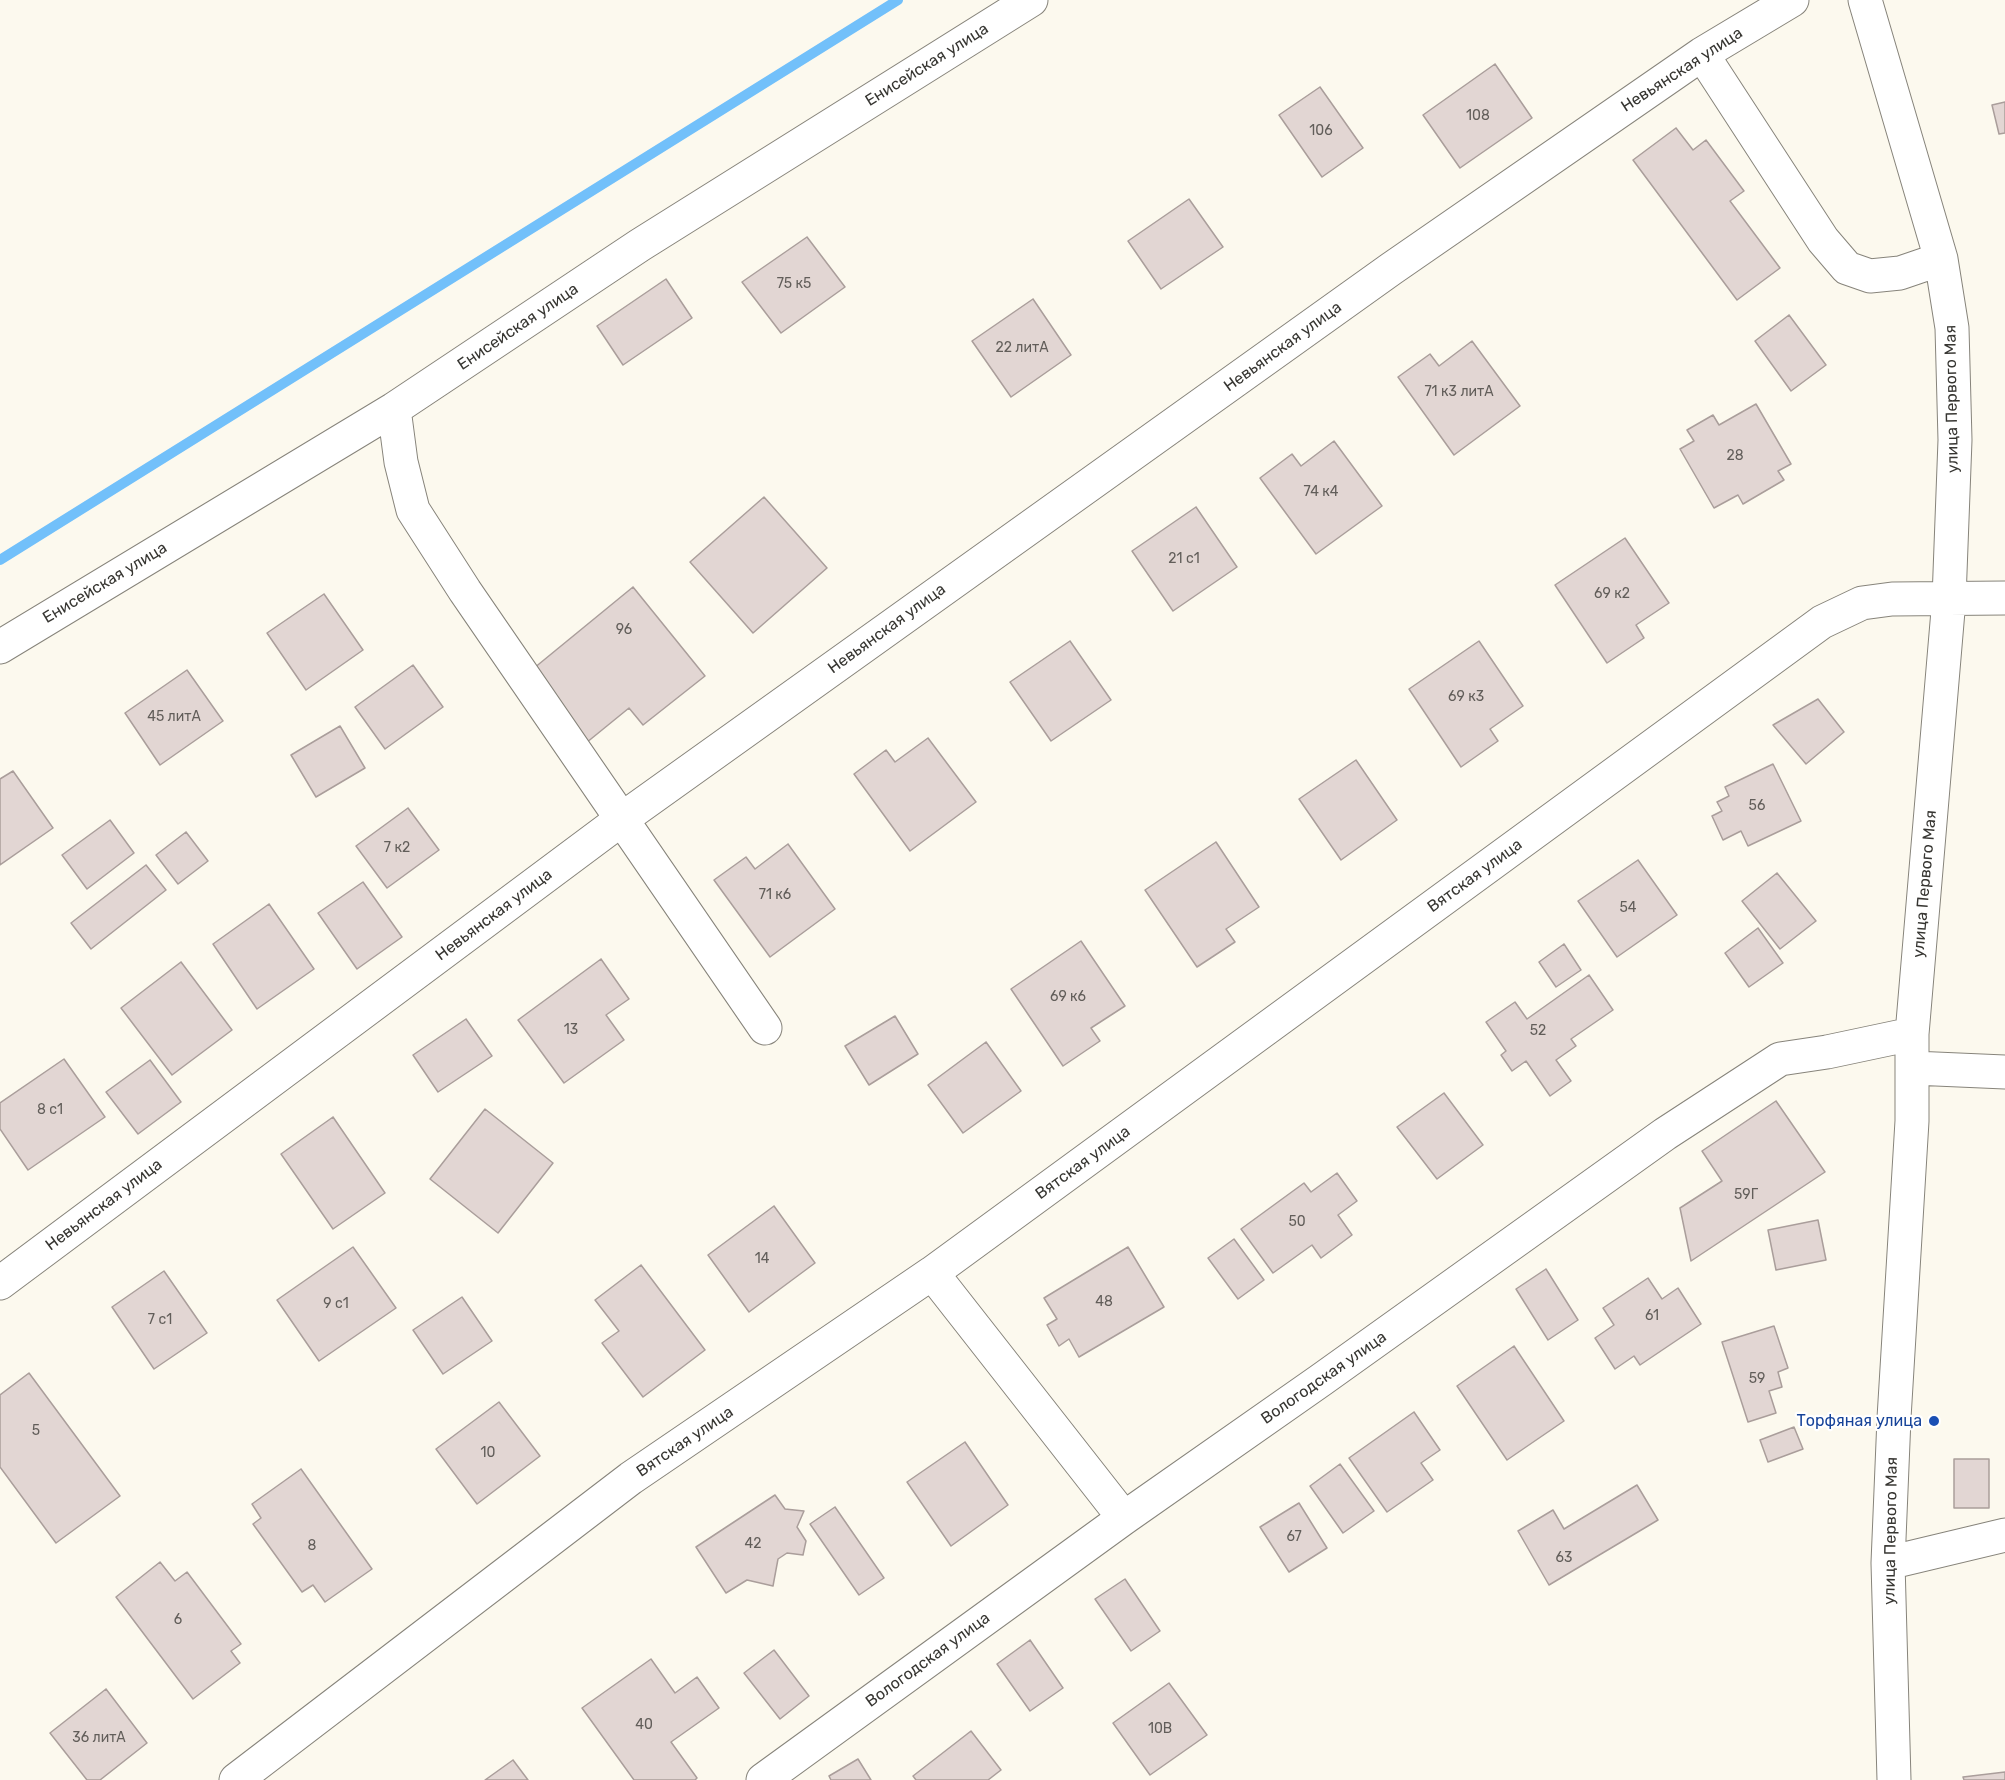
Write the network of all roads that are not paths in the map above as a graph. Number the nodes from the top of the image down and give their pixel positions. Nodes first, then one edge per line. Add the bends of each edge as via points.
1 (1031, 0) edge
2 (1792, 0) edge
3 (1865, 0) edge
4 (1702, 54) junction
5 (1941, 259) junction
6 (394, 409) junction
7 (2005, 598) edge
8 (1949, 599) junction
9 (0, 647) edge
10 (622, 819) junction
11 (765, 1029) dead end
12 (1912, 1035) junction
13 (1913, 1068) junction
14 (2005, 1072) edge
15 (932, 1273) junction
16 (0, 1283) edge
17 (1124, 1518) junction
18 (2005, 1535) edge
19 (1888, 1563) junction
20 (236, 1780) edge
21 (763, 1780) edge
22 (1894, 1780) edge

1 - 6 street, Енисейская улица via 640,245
2 - 4 street, Невьянская улица
3 - 5 street, улица Первого Мая
4 - 5 street via 1823,240 1847,268 1870,276 1900,273
4 - 10 street, Невьянская улица via 1391,269
5 - 8 street, улица Первого Мая via 1952,328 1955,440
6 - 9 street, Енисейская улица
6 - 10 street via 413,510
7 - 8 street, Вятская улица
8 - 12 street, улица Первого Мая
8 - 15 street, Вятская улица via 1862,603 1822,622
10 - 11 street
10 - 16 street, Невьянская улица
12 - 13 street, улица Первого Мая
12 - 17 street, Вологодская улица via 1780,1059 1665,1134
13 - 14 street
13 - 19 street, улица Первого Мая
15 - 17 street
15 - 20 street, Вятская улица via 631,1478
17 - 21 street, Вологодская улица
18 - 19 street
19 - 22 street, улица Первого Мая

